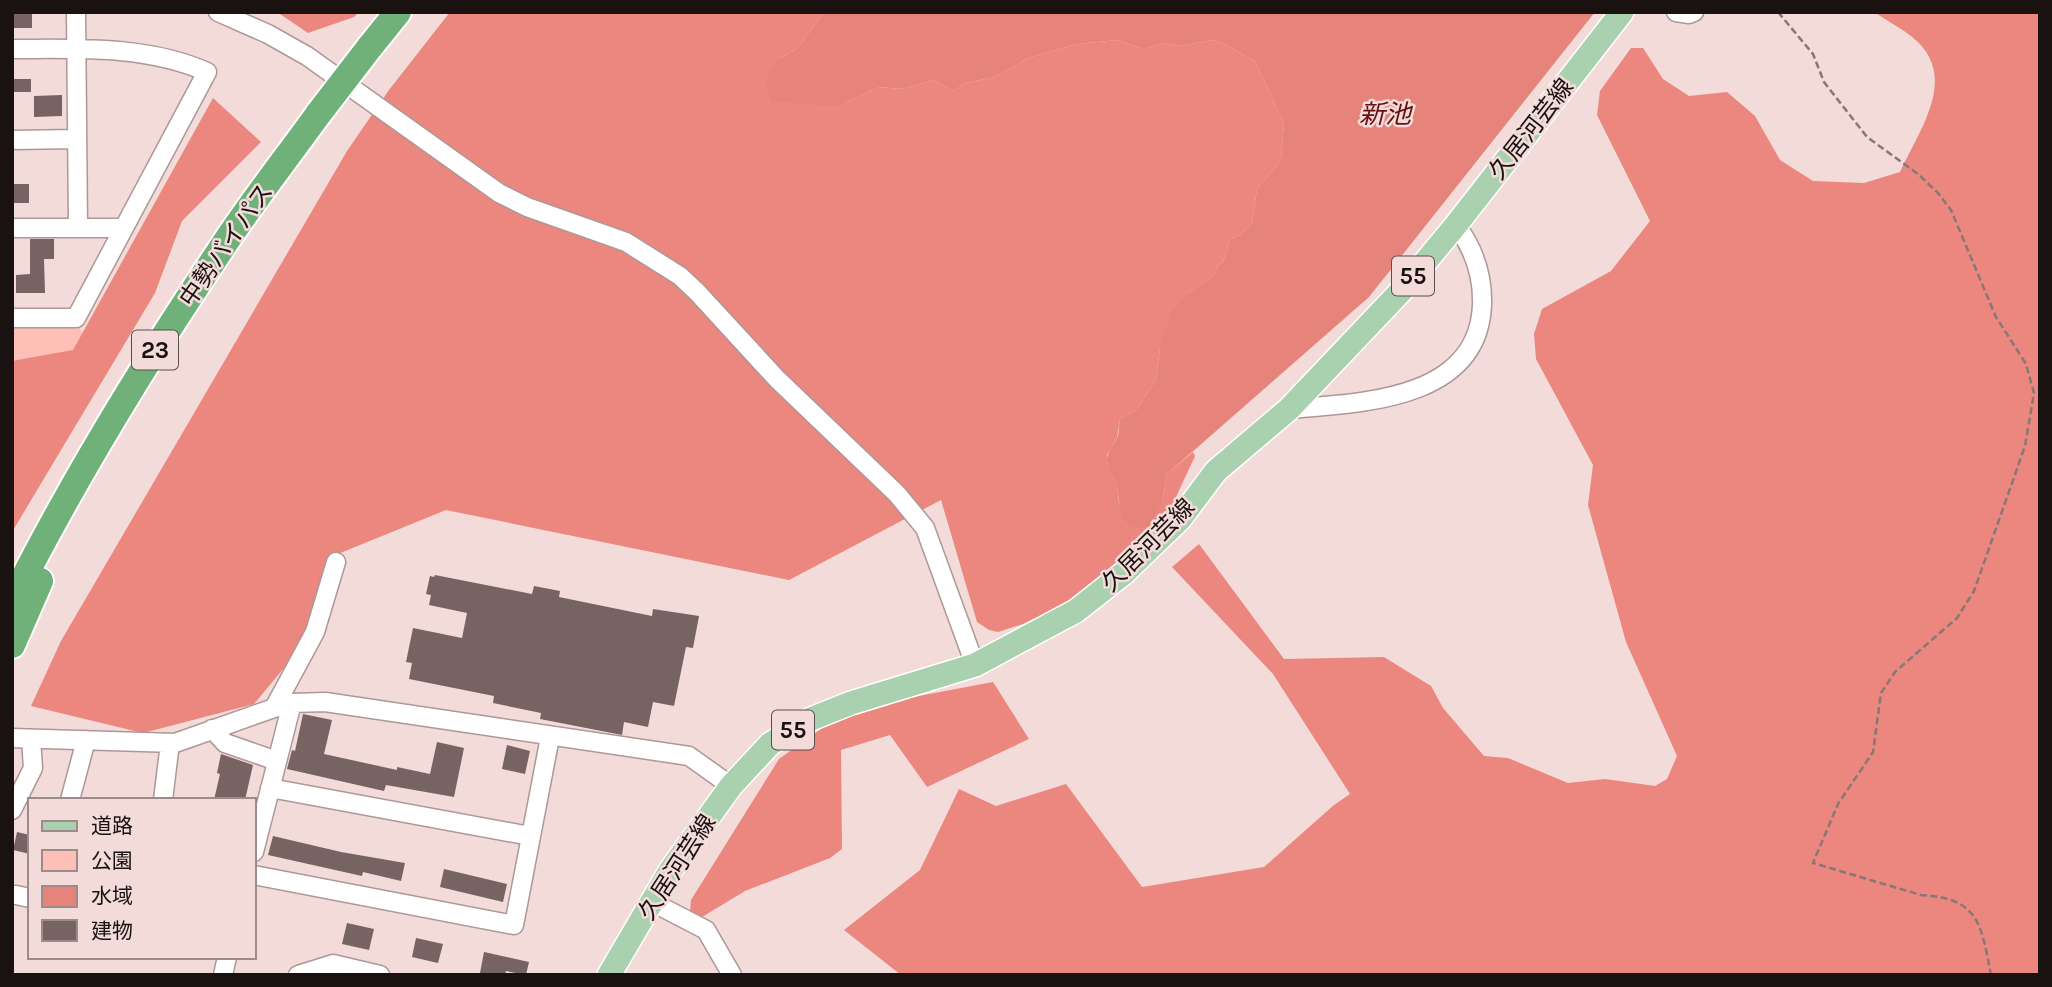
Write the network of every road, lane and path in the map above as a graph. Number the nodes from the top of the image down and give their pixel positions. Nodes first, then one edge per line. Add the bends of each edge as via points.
1 (76, 12) edge
2 (218, 12) edge
3 (398, 12) edge
4 (1622, 12) edge
5 (1676, 12) edge
6 (1694, 12) edge
7 (1778, 12) edge
8 (76, 49) junction
9 (12, 50) edge
10 (12, 139) edge
11 (76, 139) junction
12 (1456, 225) junction
13 (12, 228) edge
14 (78, 228) junction
15 (122, 228) junction
16 (12, 318) edge
17 (1289, 409) junction
18 (75, 485) junction
19 (336, 562) dead end
20 (12, 570) edge
21 (12, 601) edge
22 (12, 645) edge
23 (975, 665) junction
24 (292, 703) junction
25 (274, 708) junction
26 (212, 729) junction
27 (550, 737) junction
28 (12, 738) edge
29 (31, 739) junction
30 (86, 740) junction
31 (170, 743) junction
32 (277, 761) junction
33 (731, 786) junction
34 (270, 788) junction
35 (71, 798) edge
36 (163, 798) edge
37 (12, 810) edge
38 (530, 836) junction
39 (256, 844) edge
40 (256, 875) edge
41 (652, 902) junction
42 (315, 972) edge
43 (298, 975) edge
44 (380, 975) edge
45 (610, 975) edge
46 (732, 975) edge
47 (1991, 975) edge

1 - 8 street
2 - 23 street via 307,56 499,193 626,242 680,276 777,379 897,494 925,528
3 - 18 highway, 中勢バイパス / 23, bridge via 220,250
4 - 12 main road, 久居河芸線 / 55
5 - 6 street
7 - 47 path via 1867,137 1918,174 1951,210 1996,317 2026,364 2034,393 2025,446 1974,591 1957,618 1895,672 1881,692 1873,752 1838,804 1813,863 1965,905 1981,927
8 - 9 street
8 - 11 street
8 - 15 street via 151,55 207,72
10 - 11 street
11 - 14 street
12 - 17 main road, 久居河芸線 / 55 via 1367,329
12 - 17 street via 1470,243 1477,263 1482,300 1475,339 1463,358 1434,382 1414,390
13 - 14 street
14 - 15 street
15 - 16 street via 76,318
17 - 23 main road, 久居河芸線 / 55 via 1216,471 1180,519 1105,590 1039,633
18 - 20 highway, 23
18 - 21 highway, 中勢バイパス / 23
18 - 22 highway, 23 via 70,513
19 - 25 street via 314,632
23 - 33 main road, 久居河芸線 / 55 via 811,719 770,744
24 - 25 street
24 - 27 street via 325,702
24 - 32 street
25 - 26 street
26 - 31 street
26 - 32 street via 225,743
27 - 33 street via 689,756
27 - 38 street
28 - 29 street
29 - 30 street
29 - 37 street via 33,768
30 - 31 street
30 - 35 street
31 - 36 street
32 - 34 street
33 - 41 main road, 久居河芸線 / 55
34 - 38 street
34 - 39 street
38 - 40 street via 514,925
41 - 45 main road, 久居河芸線 / 55
41 - 46 street via 706,930
42 - 43 street
42 - 44 street via 333,964

